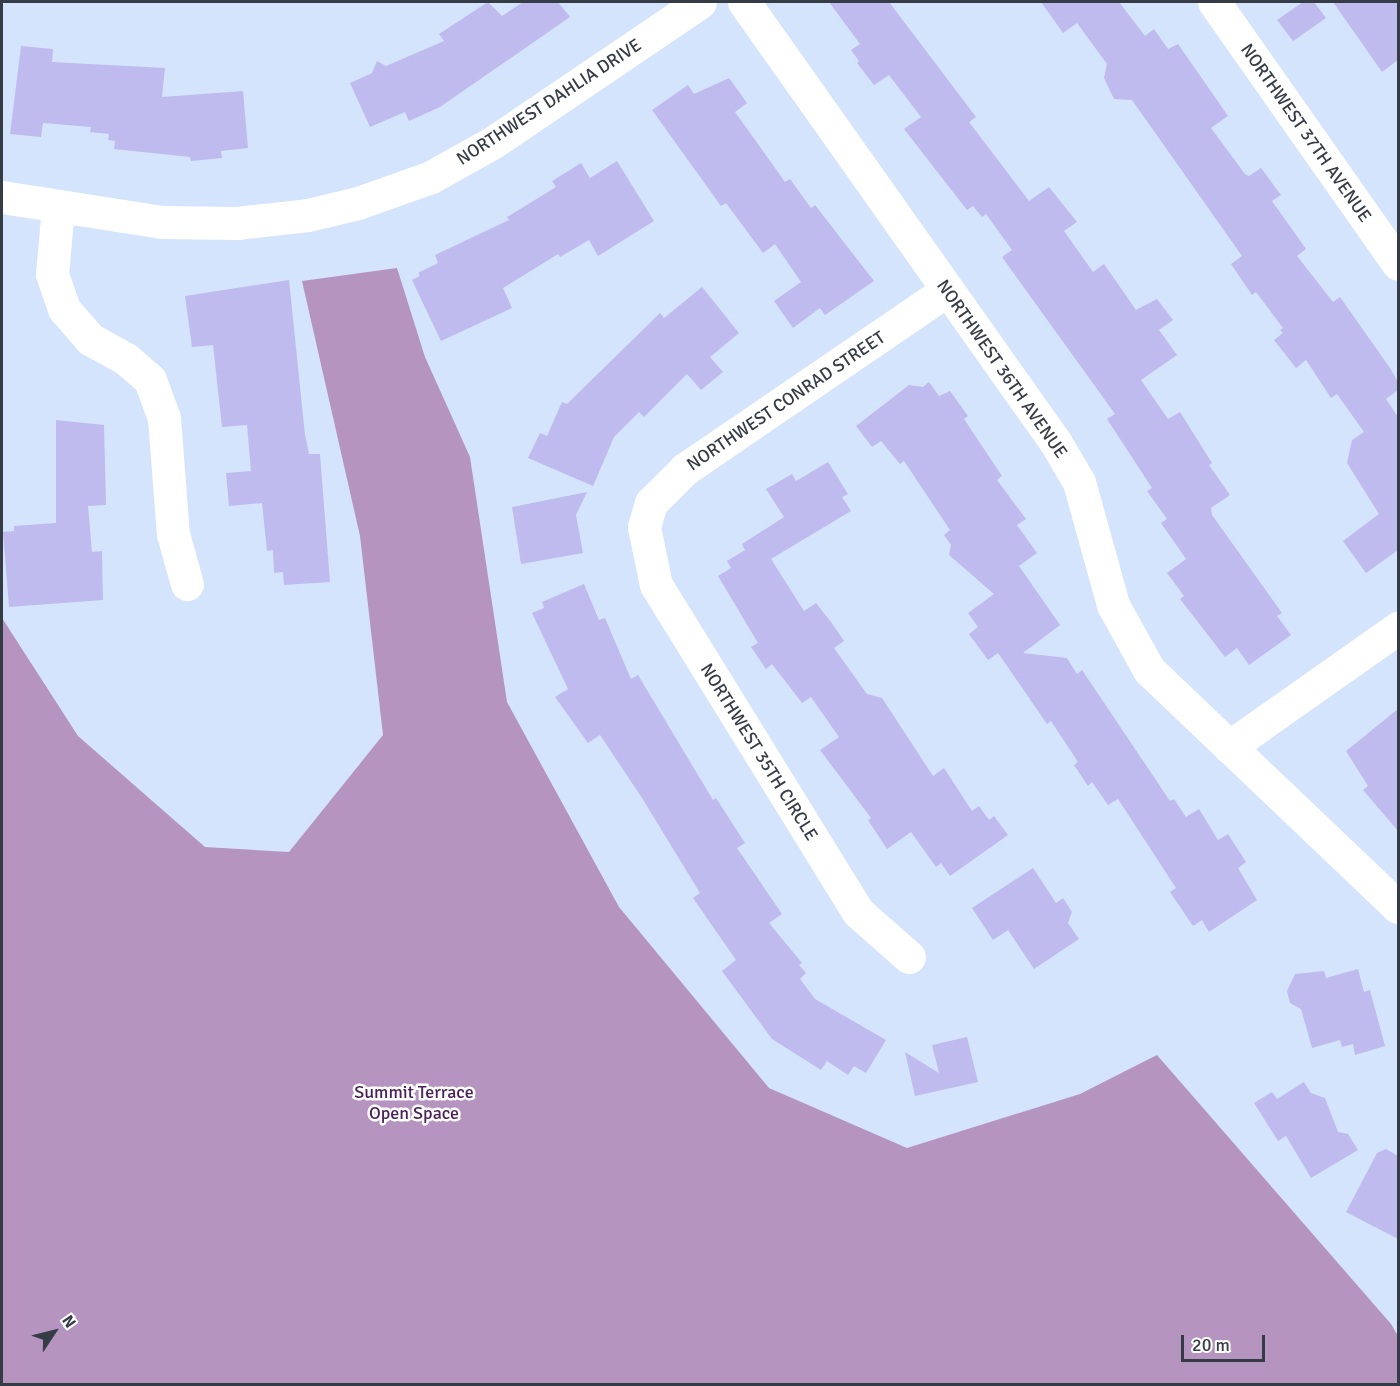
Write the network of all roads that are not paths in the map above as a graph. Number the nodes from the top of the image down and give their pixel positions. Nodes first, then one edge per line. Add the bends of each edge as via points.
1 (700, 2) edge
2 (744, 2) edge
3 (1214, 2) edge
4 (2, 197) edge
5 (58, 207) junction
6 (1398, 264) edge
7 (946, 291) junction
8 (644, 527) joint
9 (187, 584) dead end
10 (1398, 628) edge
11 (1229, 747) junction
12 (1398, 907) edge
13 (909, 957) dead end

1 - 5 street, NORTHWEST DAHLIA DRIVE via 492,143 431,177 358,203 308,215 237,223 162,222
2 - 7 street, NORTHWEST 36TH AVENUE
3 - 6 street, NORTHWEST 37TH AVENUE
4 - 5 street, NORTHWEST DAHLIA DRIVE
5 - 9 street via 52,274 64,309 90,339 126,359 150,380 164,418 173,534
7 - 8 street, NORTHWEST CONRAD STREET via 686,469 651,504
7 - 11 street, NORTHWEST 36TH AVENUE via 1056,443 1079,482 1113,605 1149,670
8 - 13 street, NORTHWEST 35TH CIRCLE via 656,585 858,912
10 - 11 street
11 - 12 street, NORTHWEST 36TH AVENUE

